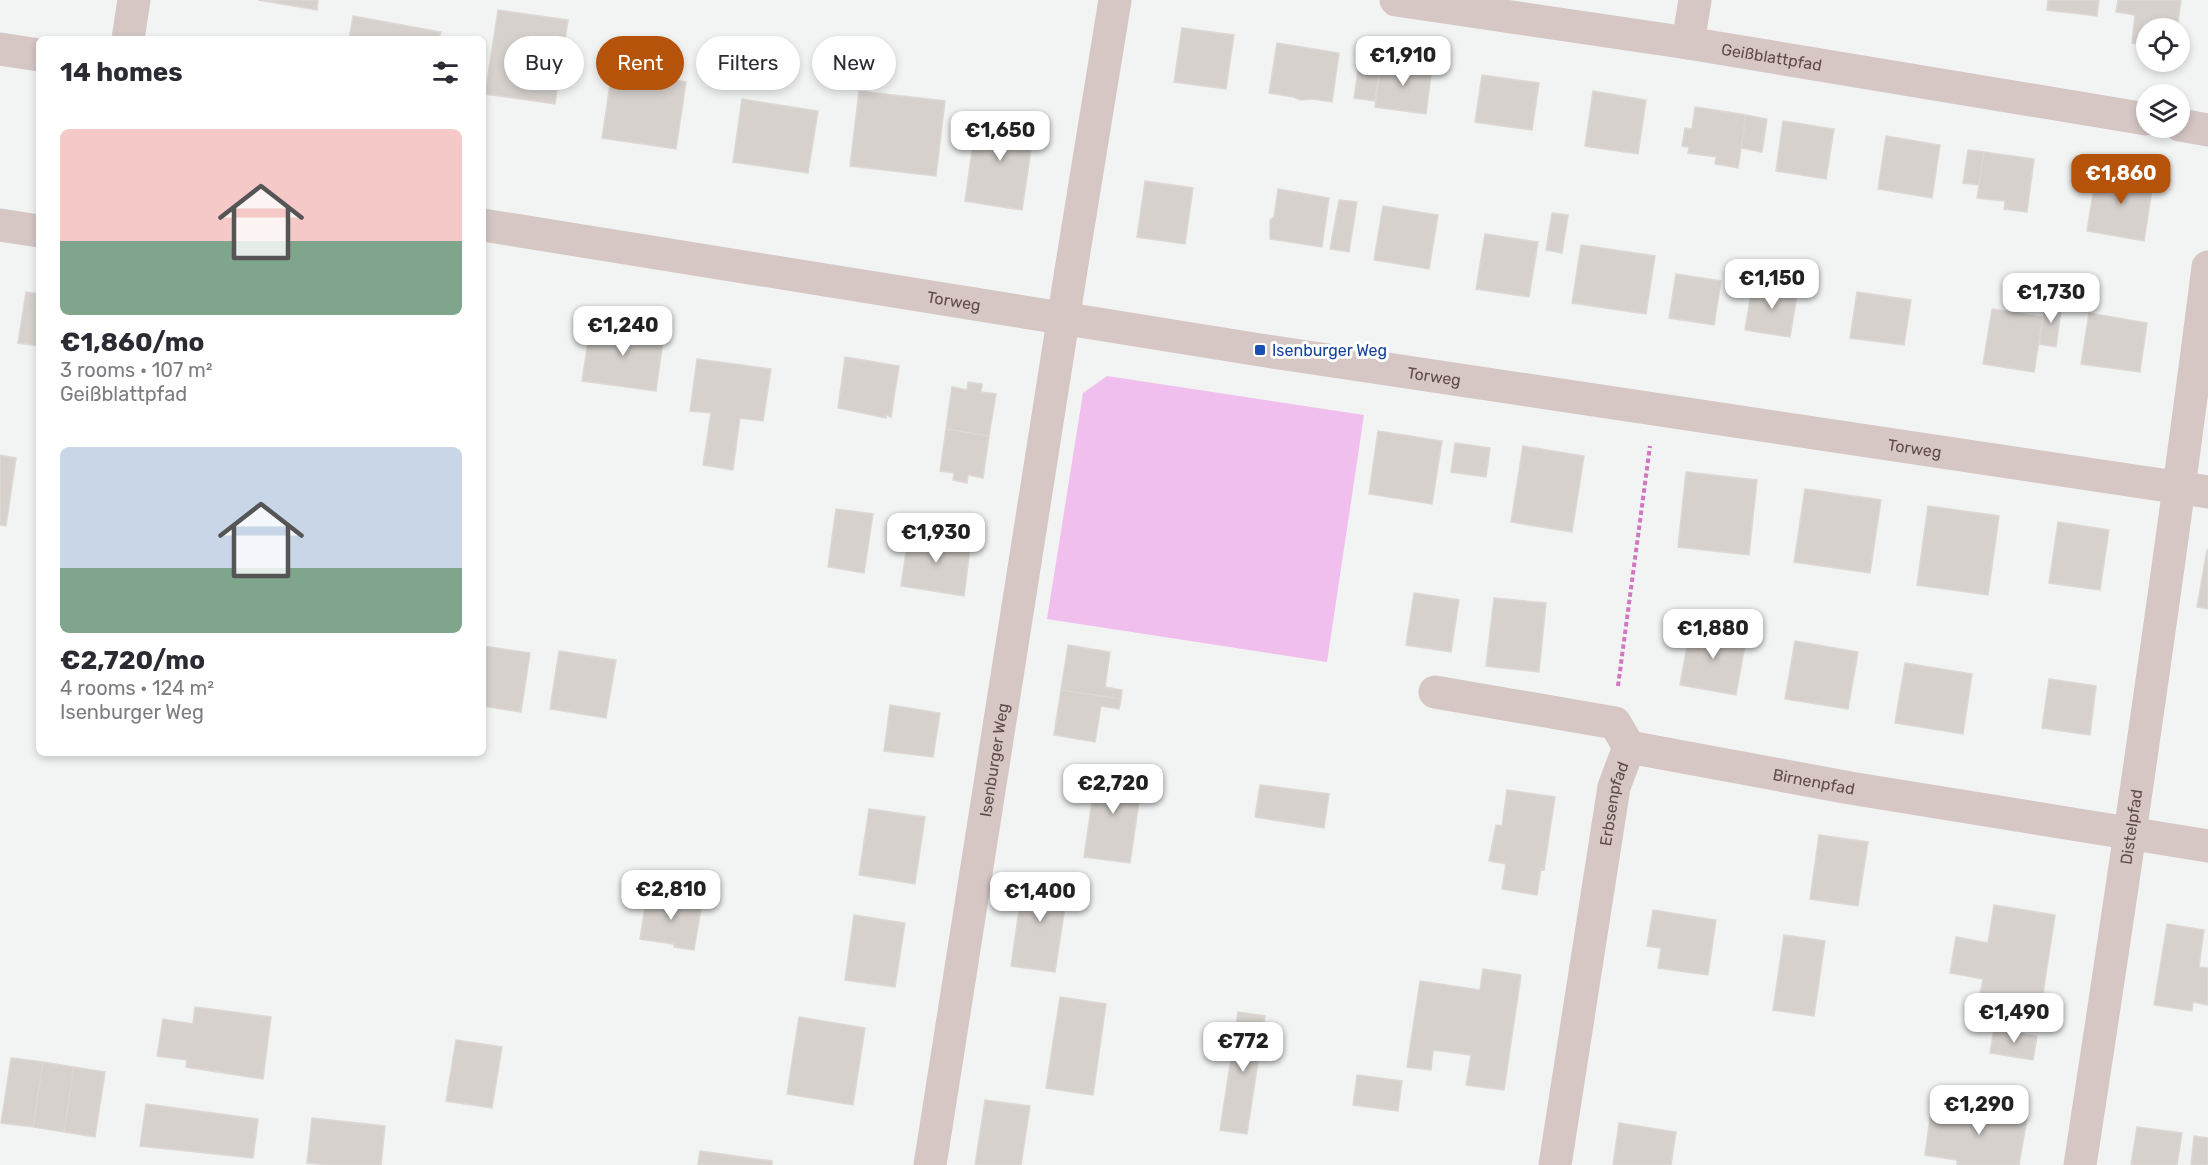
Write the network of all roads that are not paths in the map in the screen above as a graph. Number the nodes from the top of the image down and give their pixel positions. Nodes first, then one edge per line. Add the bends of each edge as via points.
1 (134, 0) edge
2 (1115, 0) edge
3 (1396, 0) edge
4 (1695, 0) edge
5 (128, 36) edge
6 (1688, 43) junction
7 (0, 49) edge
8 (36, 55) edge
9 (2136, 118) edge
10 (2190, 127) edge
11 (2208, 130) edge
12 (0, 225) edge
13 (486, 225) edge
14 (36, 231) edge
15 (2208, 267) edge
16 (1064, 319) junction
17 (2194, 490) edge
18 (1435, 692) dead end
19 (1629, 747) junction
20 (2130, 834) junction
21 (2208, 846) edge
22 (930, 1165) edge
23 (1555, 1165) edge
24 (2080, 1165) edge

1 - 5 street
2 - 16 street, Isenburger Weg
3 - 6 street, Geißblattpfad
4 - 6 street
6 - 9 street, Geißblattpfad
7 - 8 street
10 - 11 street
12 - 14 street
13 - 16 street, Torweg
15 - 17 street, Distelpfad
16 - 17 street, Torweg
16 - 22 street, Isenburger Weg
17 - 20 street, Distelpfad
18 - 19 street via 1615,723
19 - 20 street, Birnenpfad
19 - 23 street, Erbsenpfad via 1614,787
20 - 21 street, Birnenpfad
20 - 24 street, Distelpfad

